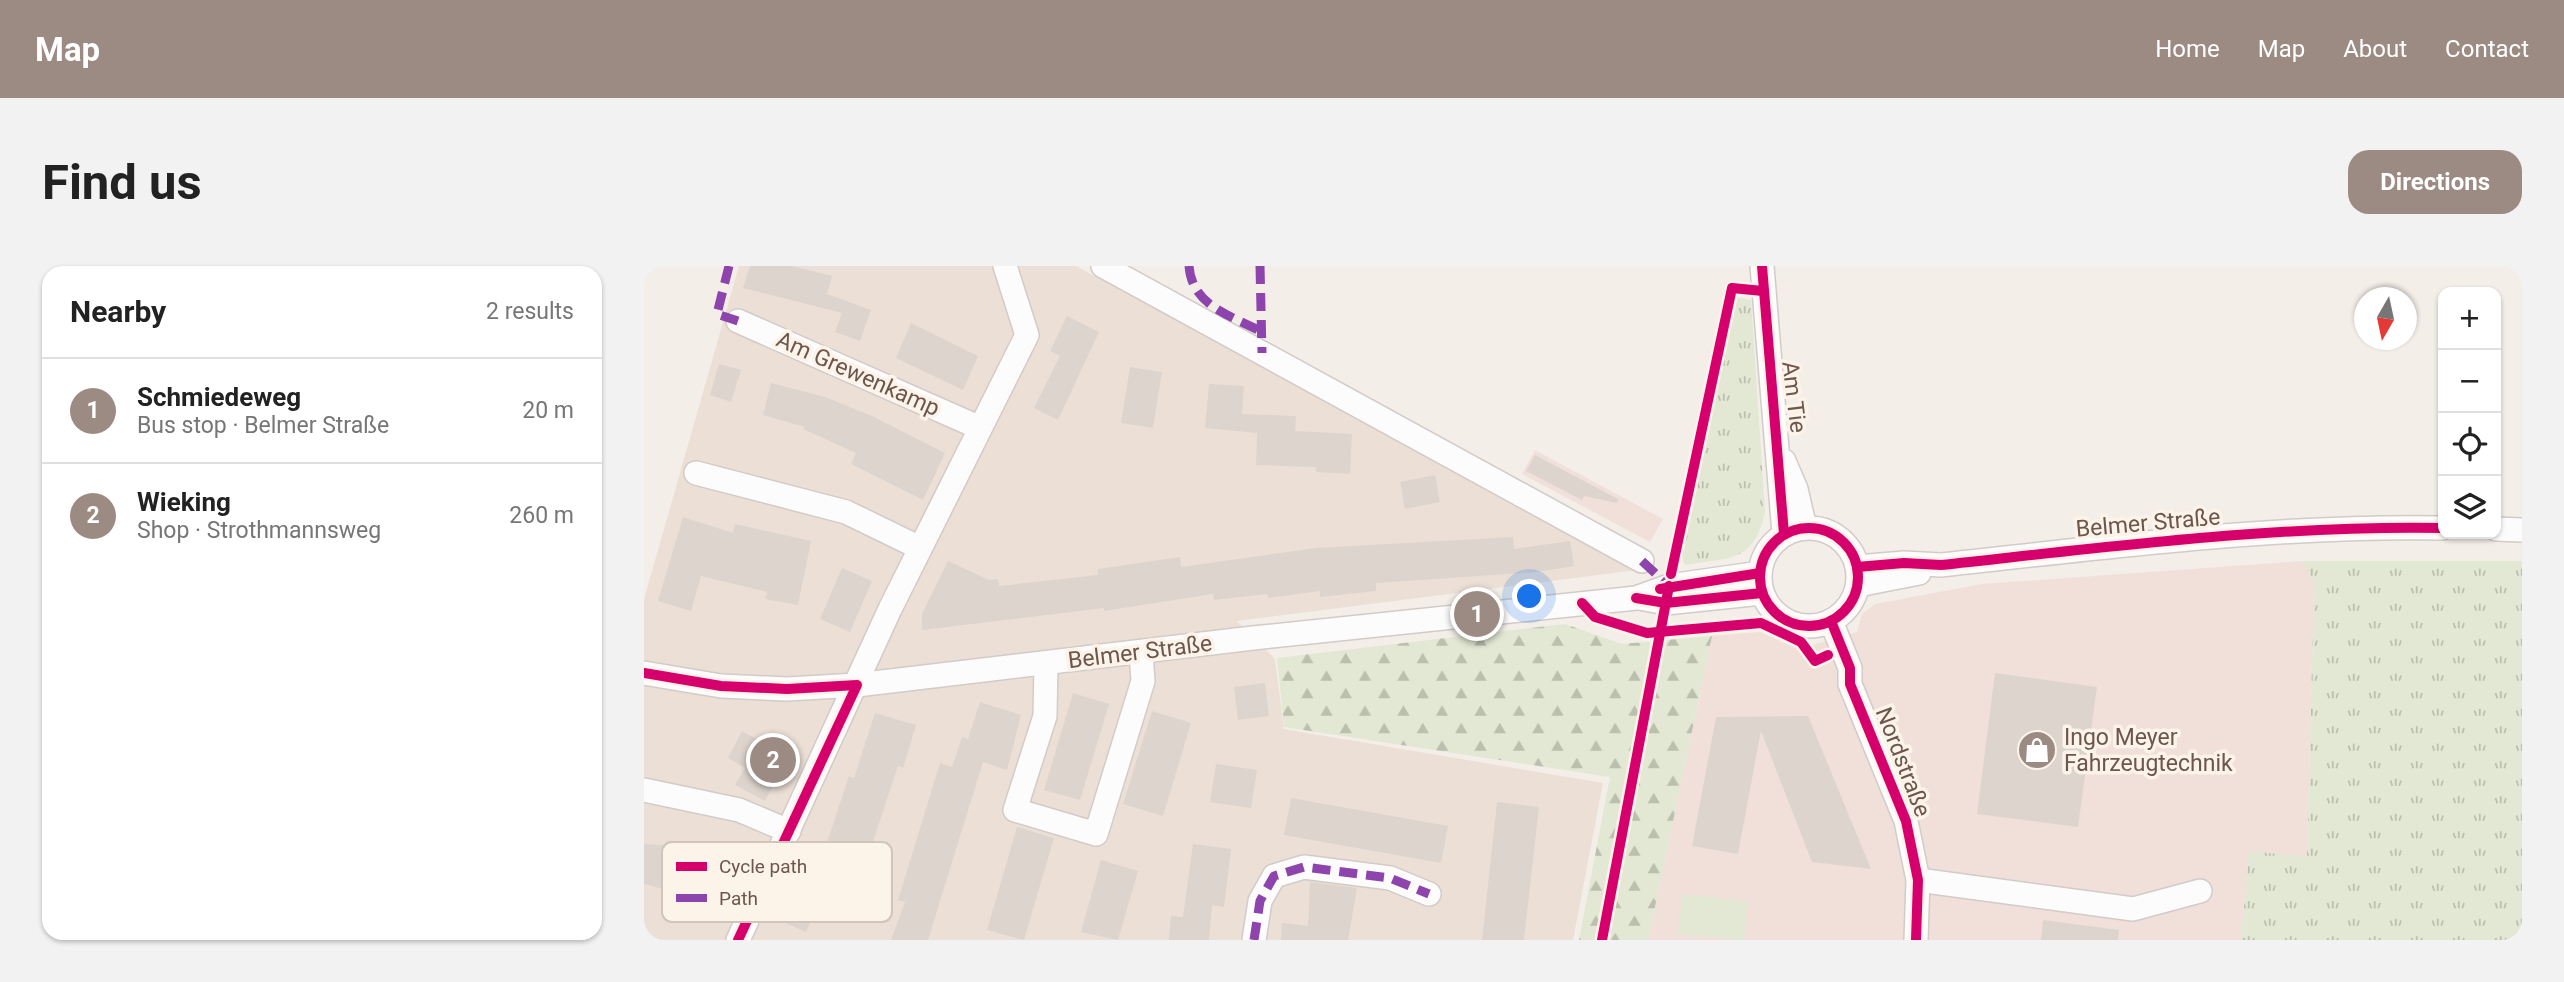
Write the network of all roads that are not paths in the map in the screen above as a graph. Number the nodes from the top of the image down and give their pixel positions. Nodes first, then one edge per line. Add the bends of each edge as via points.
1 (1005, 266) edge
2 (1103, 266) edge
3 (1762, 266) edge
4 (738, 321) dead end
5 (978, 427) junction
6 (695, 473) dead end
7 (2438, 528) edge
8 (2501, 529) edge
9 (2522, 530) edge
10 (1795, 531) junction
11 (920, 548) junction
12 (1642, 561) dead end
13 (1858, 576) junction
14 (1761, 583) junction
15 (1823, 624) junction
16 (1141, 653) junction
17 (1046, 663) junction
18 (644, 673) edge
19 (857, 685) junction
20 (644, 790) edge
21 (789, 831) junction
22 (784, 842) edge
23 (1918, 880) junction
24 (2200, 891) dead end
25 (1429, 894) dead end
26 (746, 922) edge
27 (738, 940) edge
28 (1254, 940) edge
29 (1916, 940) edge

1 - 5 street via 1027,335
2 - 12 street
3 - 10 street, Am Tie via 1771,397 1780,452 1779,491
4 - 5 street, Am Grewenkamp
5 - 11 street
6 - 11 street via 846,512
7 - 13 street, Belmer Straße via 2189,539 1941,565 1906,578
8 - 9 street
10 - 13 street via 1831,533 1844,542
10 - 14 street via 1771,545 1762,559
11 - 19 street
13 - 15 street via 1845,611
14 - 15 street via 1766,602 1782,619 1799,626
14 - 16 street, Belmer Straße via 1666,603 1636,598
15 - 23 street, Nordstraße via 1850,668 1850,684 1906,821
16 - 17 street, Belmer Straße
16 - 17 street via 1143,681 1096,834 1015,810 1045,716
17 - 19 street, Belmer Straße
18 - 19 street, Belmer Straße via 721,686
19 - 21 street
20 - 21 street via 739,810
21 - 22 street
23 - 24 street via 2133,909
23 - 29 street, Nordstraße
25 - 28 street via 1390,878 1304,867 1274,876 1260,901
26 - 27 street

